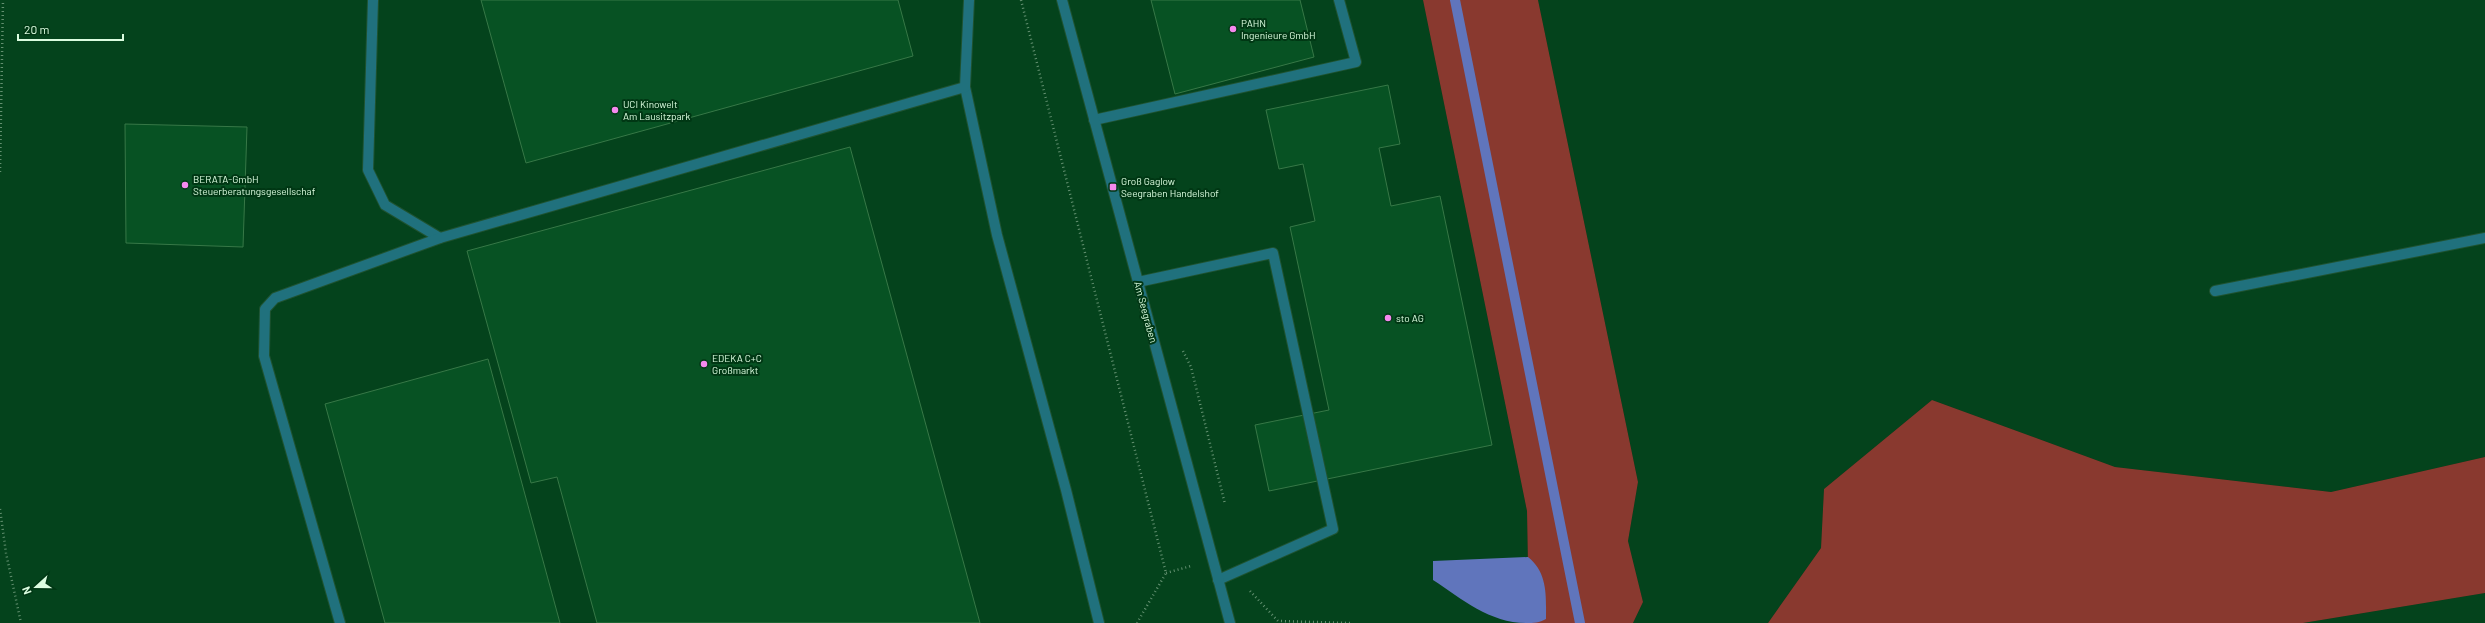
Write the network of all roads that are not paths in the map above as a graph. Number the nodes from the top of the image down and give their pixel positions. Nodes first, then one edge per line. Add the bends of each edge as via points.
1 (373, 0) edge
2 (969, 0) edge
3 (1062, 0) edge
4 (1339, 0) edge
5 (965, 86) junction
6 (1094, 120) junction
7 (440, 238) junction
8 (2485, 238) edge
9 (1138, 282) junction
10 (2215, 291) dead end
11 (1218, 580) junction
12 (340, 623) edge
13 (1099, 623) edge
14 (1230, 623) edge

1 - 7 street via 368,170 385,205
2 - 5 street
3 - 6 street, Am Seegraben
4 - 6 street via 1356,62
5 - 7 street
5 - 13 street via 997,235
6 - 9 street, Am Seegraben
7 - 12 street via 275,298 265,309 264,356
8 - 10 street
9 - 11 street, Am Seegraben
9 - 11 street via 1273,253 1333,529
11 - 14 street, Am Seegraben

